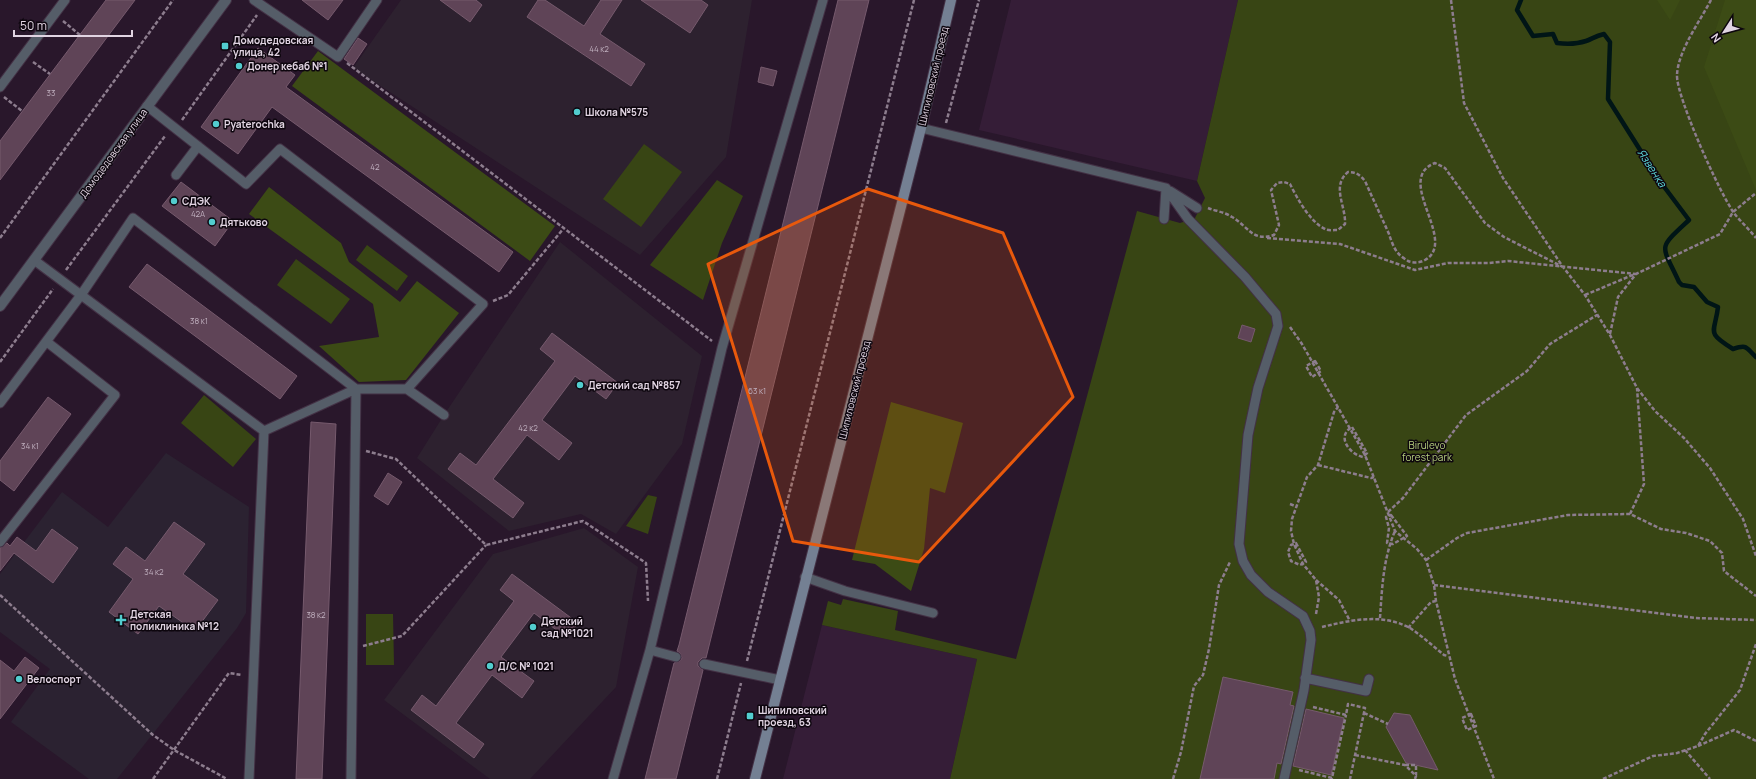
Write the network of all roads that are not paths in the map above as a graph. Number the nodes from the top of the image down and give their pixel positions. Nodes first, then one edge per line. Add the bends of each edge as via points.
1 (65, 0) edge
2 (226, 0) edge
3 (254, 0) edge
4 (377, 0) edge
5 (823, 0) edge
6 (951, 0) edge
7 (0, 87) edge
8 (147, 106) junction
9 (921, 128) junction
10 (198, 146) junction
11 (176, 175) dead end
12 (1166, 188) junction
13 (1197, 208) road end
14 (1164, 219) dead end
15 (34, 260) junction
16 (81, 295) junction
17 (1, 302) edge
18 (47, 342) junction
19 (356, 389) junction
20 (407, 389) junction
21 (0, 403) edge
22 (444, 415) dead end
23 (264, 431) junction
24 (0, 542) edge
25 (805, 577) junction
26 (934, 613) dead end
27 (650, 650) junction
28 (676, 657) dead end
29 (704, 664) dead end
30 (1305, 678) junction
31 (1369, 679) dead end
32 (780, 680) junction
33 (249, 779) edge
34 (351, 779) edge
35 (614, 779) edge
36 (755, 779) edge
37 (1284, 779) edge

1 - 7 lane
2 - 8 street, Домодедовская улица
3 - 4 lane via 338,57
5 - 27 lane via 722,348
6 - 9 main road, Шипиловский проезд
8 - 10 lane
8 - 15 street, Домодедовская улица
9 - 12 lane
9 - 25 main road, Шипиловский проезд
10 - 11 lane
10 - 20 lane via 246,184 280,149 484,304
12 - 13 lane
12 - 14 lane
12 - 30 lane via 1188,218 1245,277 1276,314 1278,326 1258,388 1248,435 1239,544 1243,561 1251,575 1311,626
15 - 16 lane
15 - 17 street, Домодедовская улица
16 - 18 lane
16 - 19 lane via 133,218
16 - 23 lane
18 - 21 lane
18 - 24 lane via 115,395
19 - 20 lane
19 - 23 lane
19 - 34 lane
20 - 22 lane
23 - 33 lane
25 - 26 lane
25 - 32 main road, Шипиловский проезд
27 - 28 lane
27 - 35 lane
29 - 32 lane
30 - 31 lane via 1366,691
30 - 37 lane
32 - 36 main road, Шипиловский проезд

